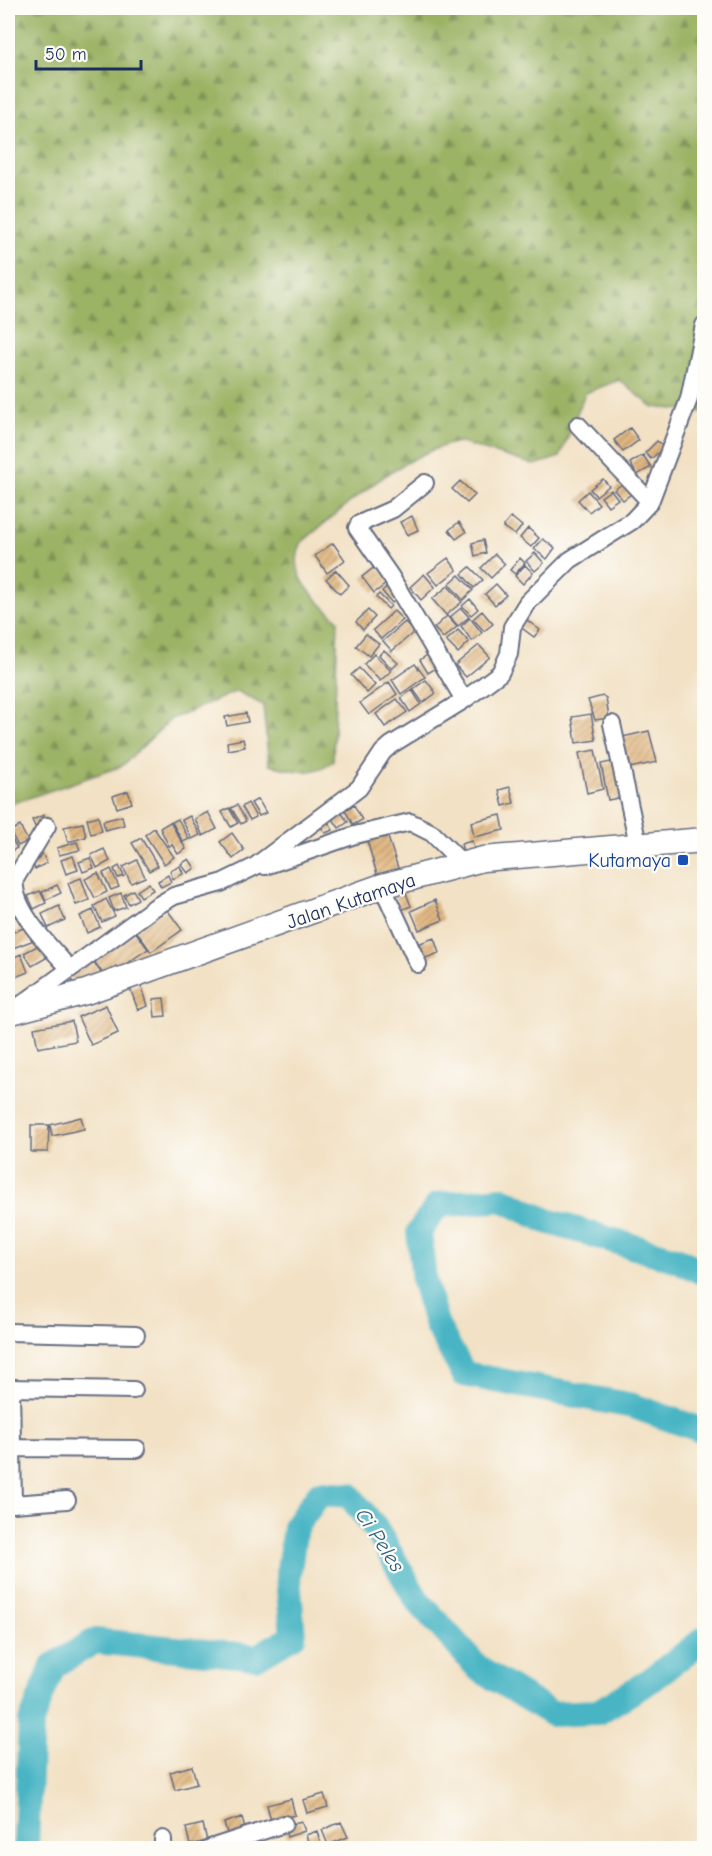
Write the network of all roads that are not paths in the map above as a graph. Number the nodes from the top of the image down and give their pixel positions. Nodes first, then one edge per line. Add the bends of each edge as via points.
1 (705, 325) edge
2 (578, 425) dead end
3 (425, 483) dead end
4 (651, 502) junction
5 (464, 700) junction
6 (612, 724) dead end
7 (47, 826) dead end
8 (705, 840) edge
9 (638, 844) junction
10 (464, 865) junction
11 (239, 876) junction
12 (382, 886) junction
13 (418, 964) dead end
14 (70, 969) junction
15 (9, 1013) edge
16 (8, 1332) edge
17 (136, 1335) dead end
18 (10, 1388) edge
19 (134, 1390) dead end
20 (12, 1448) junction
21 (137, 1449) dead end
22 (67, 1500) dead end
23 (284, 1824) dead end
24 (210, 1848) edge

1 - 4 street via 689,399
2 - 4 street
3 - 5 street via 407,501 357,528
4 - 5 street via 632,521 570,560 527,603 512,627 509,654 500,673
5 - 11 street via 391,745 359,788
6 - 9 street
7 - 14 street via 14,887 38,934
8 - 9 main road, Jalan Kutamaya
9 - 10 main road, Jalan Kutamaya via 483,859
10 - 11 street via 432,833 410,822 355,835
10 - 12 main road, Jalan Kutamaya
11 - 14 street via 174,896
12 - 13 street
12 - 15 main road, Jalan Kutamaya via 86,992
14 - 15 street
16 - 17 street
18 - 19 street
18 - 20 street
20 - 21 street
20 - 22 street via 13,1504
23 - 24 street

